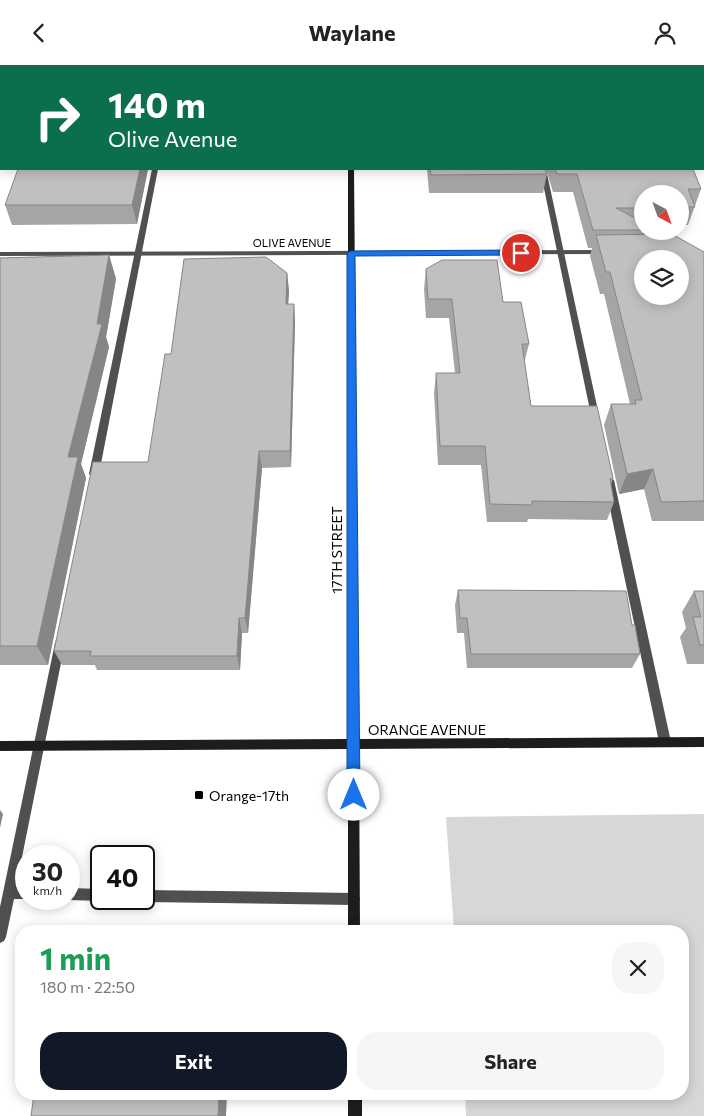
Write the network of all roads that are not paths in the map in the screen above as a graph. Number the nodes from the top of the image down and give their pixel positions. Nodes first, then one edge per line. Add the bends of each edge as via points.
1 (155, 170) edge
2 (350, 170) edge
3 (543, 170) edge
4 (608, 252) edge
5 (351, 253) junction
6 (561, 253) junction
7 (138, 254) junction
8 (0, 255) edge
9 (598, 425) edge
10 (608, 473) edge
11 (91, 485) edge
12 (62, 630) edge
13 (665, 742) junction
14 (704, 742) edge
15 (354, 744) junction
16 (0, 746) edge
17 (39, 746) junction
18 (9, 893) junction
19 (15, 893) edge
20 (155, 896) edge
21 (354, 899) junction
22 (354, 925) edge
23 (0, 937) edge
24 (355, 1100) edge
25 (355, 1116) edge

1 - 7 street
2 - 5 street, 17TH STREET
3 - 6 street
4 - 6 street, OLIVE AVENUE
5 - 6 street, OLIVE AVENUE
5 - 7 street, OLIVE AVENUE
5 - 15 street, 17TH STREET
6 - 9 street
7 - 8 street, OLIVE AVENUE
7 - 11 street
10 - 13 street
12 - 17 street
13 - 14 street, ORANGE AVENUE
13 - 15 street, ORANGE AVENUE
15 - 17 street, ORANGE AVENUE
15 - 21 street, 17TH STREET
16 - 17 street, ORANGE AVENUE
17 - 18 street
18 - 19 street
18 - 23 street
20 - 21 street
21 - 22 street, 17TH STREET
24 - 25 street

